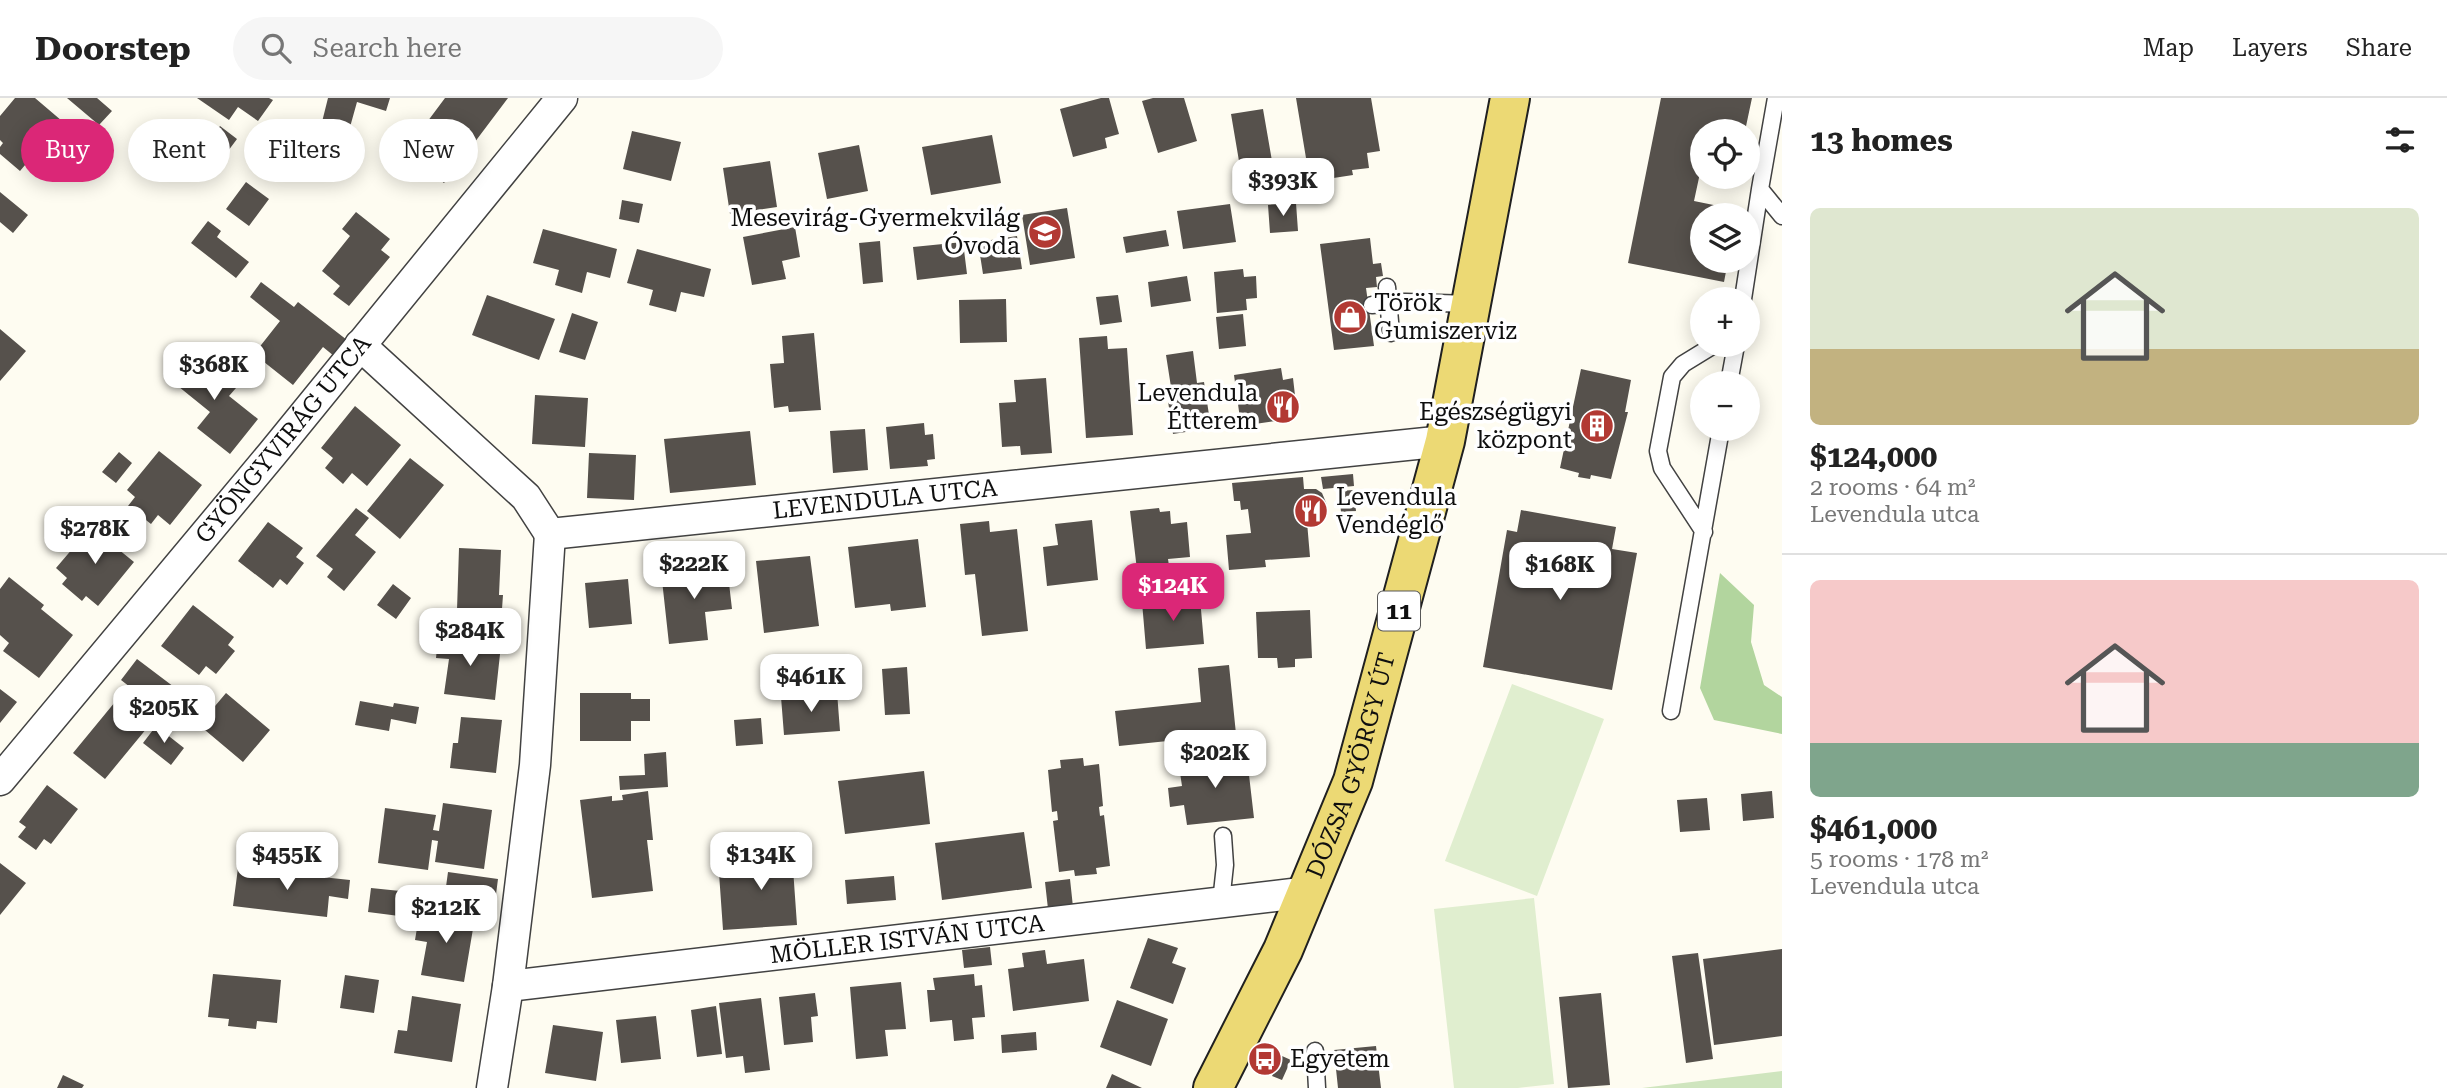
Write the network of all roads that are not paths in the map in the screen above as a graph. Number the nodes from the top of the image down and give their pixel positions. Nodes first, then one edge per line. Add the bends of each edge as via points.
1 (562, 98) edge
2 (1510, 98) edge
3 (1776, 98) edge
4 (1760, 188) joint
5 (1760, 189) edge
6 (1782, 216) edge
7 (1387, 287) dead end
8 (1745, 287) edge
9 (1380, 304) junction
10 (1471, 304) junction
11 (1391, 333) dead end
12 (360, 345) junction
13 (1695, 357) edge
14 (1445, 441) junction
15 (1719, 441) edge
16 (1704, 532) junction
17 (550, 534) junction
18 (1671, 710) dead end
19 (0, 780) edge
20 (1223, 836) dead end
21 (1309, 892) junction
22 (1221, 902) junction
23 (508, 986) junction
24 (1315, 1051) dead end
25 (492, 1088) edge
26 (1213, 1088) edge
27 (1317, 1088) edge

1 - 12 street, GYÖNGYVIRÁG UTCA
2 - 10 main road, DÓZSA GYÖRGY ÚT / 11
3 - 4 lane
4 - 6 lane
5 - 8 lane
7 - 9 lane
9 - 10 lane
9 - 11 lane
10 - 14 main road, DÓZSA GYÖRGY ÚT / 11
12 - 17 street via 526,497
12 - 19 street, GYÖNGYVIRÁG UTCA
13 - 16 lane via 1672,377 1658,451 1662,468
14 - 17 street, LEVENDULA UTCA
14 - 21 main road, DÓZSA GYÖRGY ÚT / 11 via 1353,781
15 - 16 lane
16 - 18 lane
17 - 23 street via 535,765
20 - 22 lane
21 - 22 street, MÖLLER ISTVÁN UTCA
21 - 26 main road, DÓZSA GYÖRGY ÚT / 11
22 - 23 street, MÖLLER ISTVÁN UTCA
23 - 25 street
24 - 27 lane

